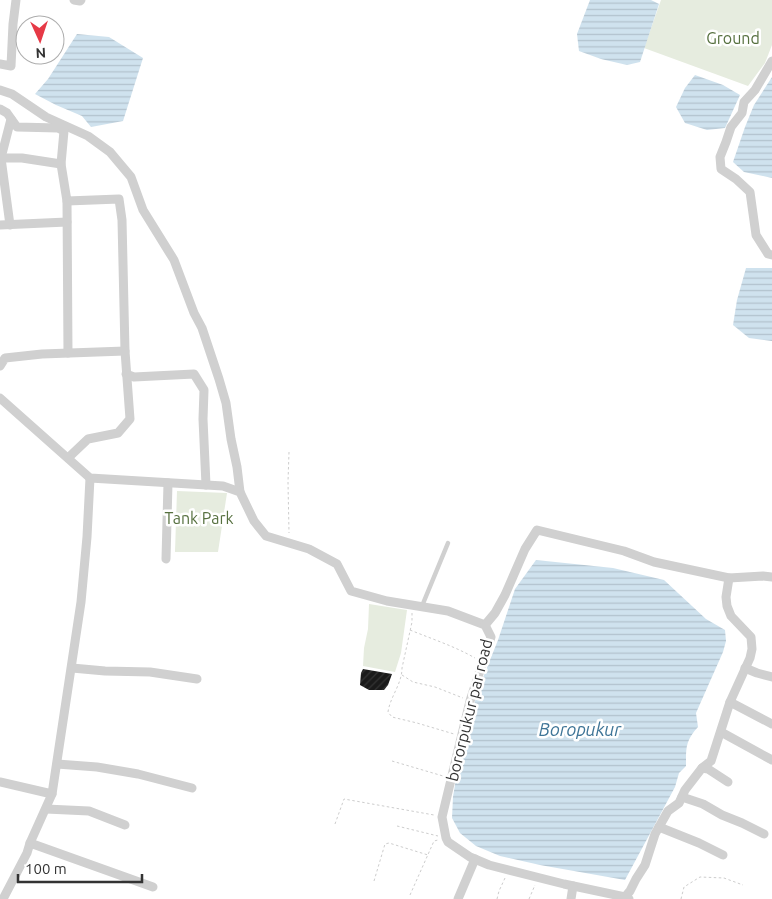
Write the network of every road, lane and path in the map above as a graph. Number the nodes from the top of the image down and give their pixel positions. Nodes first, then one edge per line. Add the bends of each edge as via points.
1 (16, 0) edge
2 (74, 0) edge
3 (81, 0) edge
4 (772, 61) edge
5 (0, 64) edge
6 (0, 90) edge
7 (0, 110) edge
8 (11, 119) junction
9 (1, 158) edge
10 (61, 164) junction
11 (67, 202) junction
12 (68, 222) junction
13 (10, 225) junction
14 (0, 226) edge
15 (772, 255) edge
16 (125, 351) junction
17 (68, 353) junction
18 (0, 366) edge
19 (126, 374) junction
20 (0, 398) edge
21 (288, 452) dead end
22 (68, 458) junction
23 (90, 478) junction
24 (168, 483) junction
25 (206, 485) junction
26 (240, 492) junction
27 (448, 542) dead end
28 (290, 543) junction
29 (166, 559) dead end
30 (772, 577) edge
31 (729, 578) junction
32 (412, 605) junction
33 (422, 607) junction
34 (485, 625) junction
35 (410, 630) junction
36 (482, 662) junction
37 (72, 668) junction
38 (745, 668) junction
39 (402, 675) junction
40 (772, 677) edge
41 (197, 679) dead end
42 (470, 701) junction
43 (730, 702) junction
44 (772, 724) edge
45 (720, 732) junction
46 (462, 736) junction
47 (772, 760) edge
48 (392, 761) dead end
49 (57, 764) junction
50 (702, 768) junction
51 (451, 778) junction
52 (0, 782) edge
53 (728, 782) dead end
54 (192, 788) dead end
55 (52, 794) junction
56 (682, 797) junction
57 (46, 809) junction
58 (442, 817) junction
59 (335, 824) dead end
60 (125, 825) dead end
61 (397, 826) dead end
62 (660, 828) junction
63 (764, 834) dead end
64 (447, 840) junction
65 (30, 843) junction
66 (428, 855) junction
67 (723, 855) dead end
68 (475, 859) junction
69 (508, 870) junction
70 (538, 877) junction
71 (374, 880) dead end
72 (743, 885) dead end
73 (573, 886) junction
74 (153, 888) dead end
75 (410, 895) dead end
76 (627, 898) edge
77 (3, 899) edge
78 (458, 899) edge
79 (497, 899) edge
80 (529, 899) edge
81 (571, 899) edge
82 (681, 899) edge

1 - 5 street via 11,66
2 - 3 street
4 - 15 street via 744,102 742,113 731,127 720,157 721,169 750,192 756,235
6 - 26 street, bororpukur par road via 88,136 110,152 131,177 143,210 174,260 220,379
7 - 8 street
8 - 9 street
8 - 10 street via 17,127 64,131
9 - 10 street
9 - 13 street
10 - 11 street
11 - 12 street
11 - 16 street via 119,199
12 - 13 street
12 - 17 street
13 - 14 street
16 - 17 street
16 - 19 street
17 - 18 street via 5,358
19 - 22 street via 130,418 118,434 88,439
19 - 25 street via 134,377 194,374 204,390
20 - 22 street
21 - 28 path
22 - 23 street
23 - 24 street
23 - 37 street
24 - 25 street
24 - 29 street
25 - 26 street
26 - 28 street, bororpukur par road via 254,521 266,536
27 - 33 lane
28 - 32 street, bororpukur par road via 337,564 350,591
30 - 31 street
31 - 34 street via 654,562 624,551 537,530 496,613
31 - 38 street via 727,606 731,616 751,637 752,649
32 - 33 street, bororpukur par road
32 - 35 path
33 - 34 street, bororpukur par road
34 - 36 street, bororpukur par road via 491,637
35 - 36 path
35 - 39 path
36 - 42 street, bororpukur par road
37 - 41 street via 150,672
37 - 49 street
38 - 40 street
38 - 43 street
39 - 42 path via 413,682
39 - 46 path via 389,704 388,712 392,717
42 - 46 street, bororpukur par road
43 - 44 street
43 - 45 street
45 - 47 street
45 - 50 street via 711,761
46 - 51 street, bororpukur par road
48 - 51 path
49 - 54 street via 138,774
49 - 55 street
50 - 53 street
50 - 56 street
51 - 58 street, bororpukur par road
52 - 55 street
55 - 57 street
56 - 62 street via 668,811
56 - 63 street
57 - 60 street via 90,811
57 - 65 street
58 - 59 path via 344,799
58 - 64 street, bororpukur par road
61 - 64 path
62 - 67 street
62 - 76 street
64 - 66 path via 435,840
64 - 68 street
65 - 74 street
65 - 77 street
66 - 71 path via 385,844
66 - 75 path
68 - 69 street
68 - 78 street
69 - 70 street
69 - 79 path
70 - 73 street
70 - 80 path
72 - 82 path via 724,878 700,877 684,887
73 - 76 street
73 - 81 street

